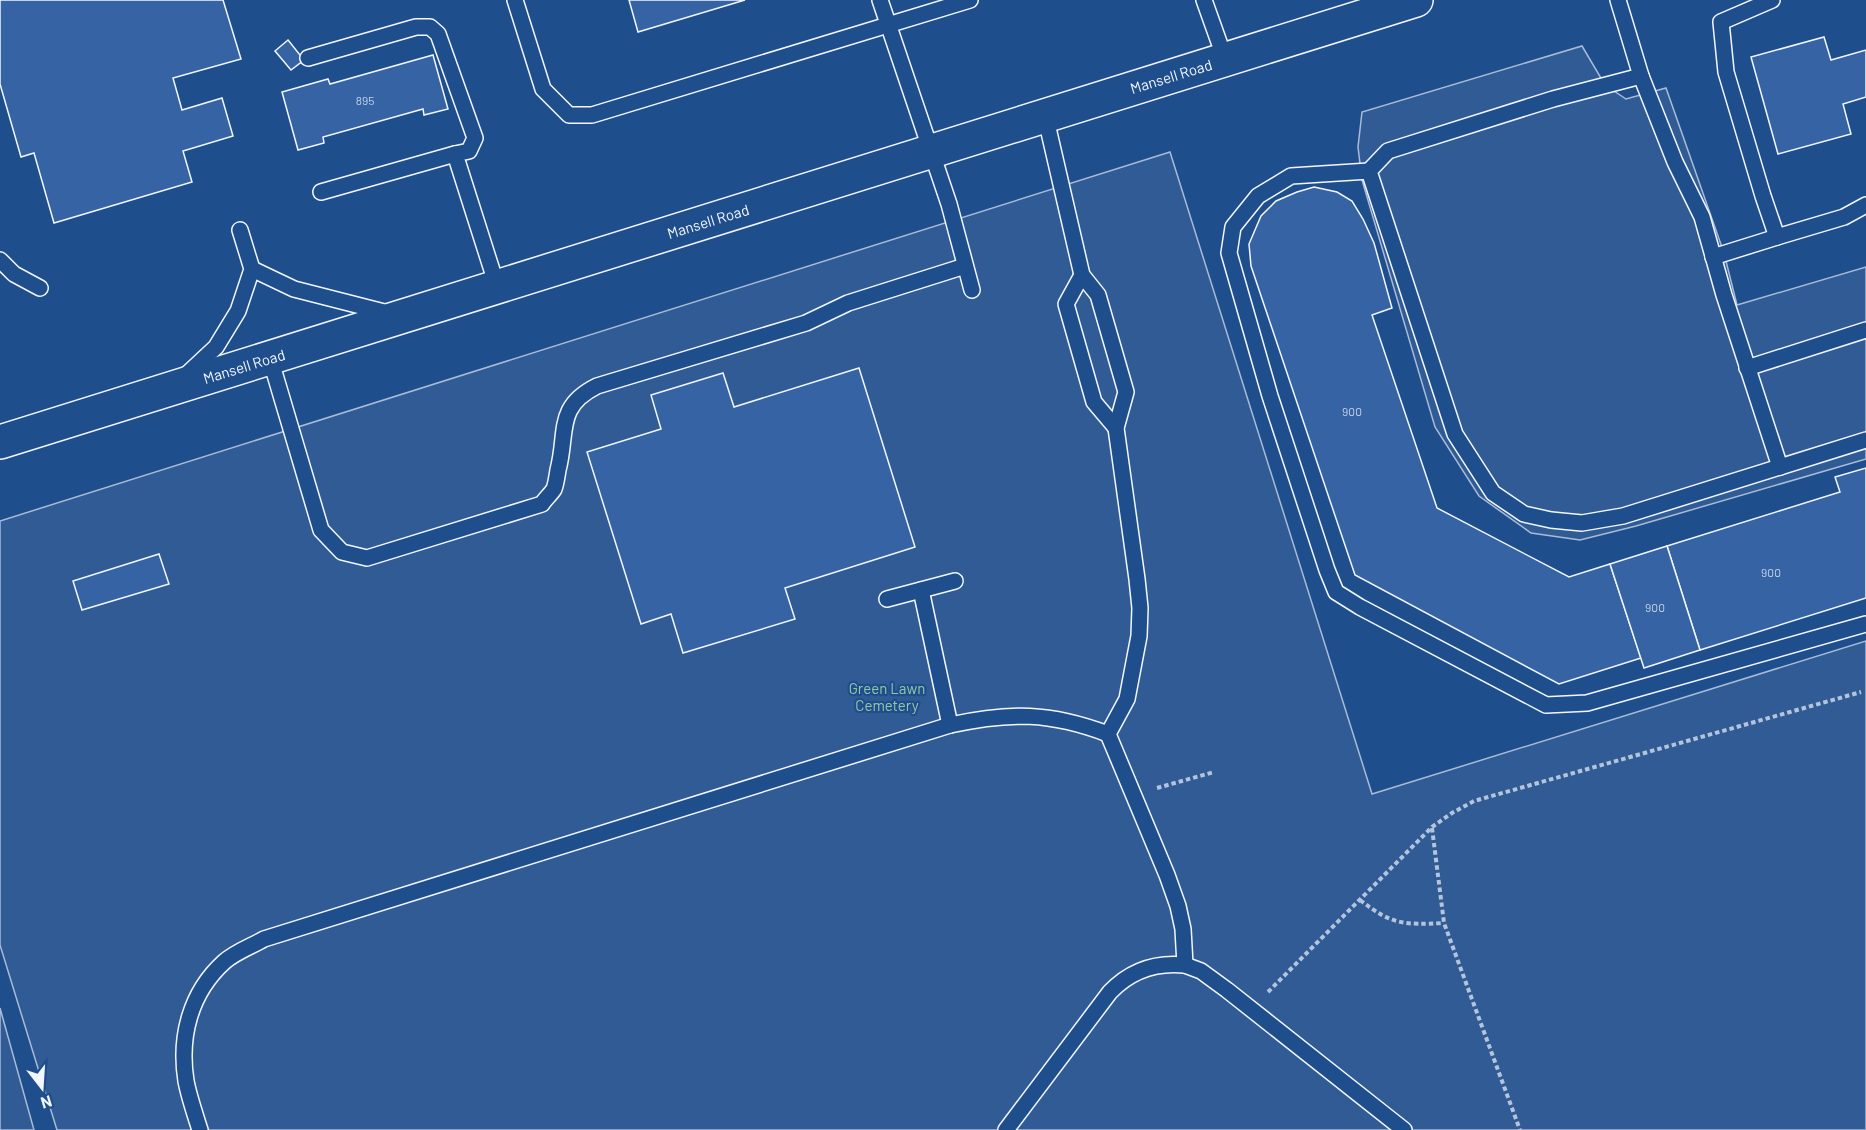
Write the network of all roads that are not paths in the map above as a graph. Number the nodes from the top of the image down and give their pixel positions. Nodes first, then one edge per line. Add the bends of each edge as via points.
1 (515, 0) edge
2 (880, 0) edge
3 (970, 0) edge
4 (1204, 0) edge
5 (1416, 0) edge
6 (1618, 0) edge
7 (1766, 1) edge
8 (887, 25) junction
9 (308, 58) dead end
10 (1225, 59) junction
11 (1641, 76) junction
12 (1045, 115) junction
13 (931, 151) junction
14 (455, 154) junction
15 (1369, 171) junction
16 (321, 192) dead end
17 (1866, 205) edge
18 (240, 230) dead end
19 (1777, 237) junction
20 (1713, 257) junction
21 (0, 260) edge
22 (965, 266) junction
23 (1082, 275) junction
24 (250, 276) junction
25 (497, 286) junction
26 (40, 288) dead end
27 (972, 290) dead end
28 (402, 316) junction
29 (1866, 330) edge
30 (270, 358) junction
31 (1748, 368) junction
32 (172, 388) junction
33 (1116, 428) junction
34 (1866, 440) edge
35 (0, 442) edge
36 (1780, 467) junction
37 (954, 581) dead end
38 (921, 590) junction
39 (887, 600) dead end
40 (1866, 624) edge
41 (950, 725) junction
42 (1108, 734) junction
43 (1185, 965) junction
44 (200, 1130) edge
45 (1006, 1130) edge
46 (1404, 1130) edge

1 - 8 lane via 543,89 569,115 592,115
2 - 8 lane
3 - 8 lane
4 - 10 lane
5 - 10 main road, Mansell Road
6 - 11 lane
7 - 19 lane via 1721,22 1726,72
8 - 13 lane
9 - 14 lane via 416,27 430,27 438,34 474,138 469,150
10 - 12 main road, Mansell Road
11 - 15 lane via 1388,151
11 - 20 lane via 1702,217
12 - 13 main road, Mansell Road
12 - 23 lane
13 - 22 lane
13 - 25 main road, Mansell Road
14 - 16 lane
14 - 25 lane
15 - 36 lane via 1455,434 1493,493 1524,514 1582,523 1623,516
15 - 40 lane via 1291,176 1258,196 1233,228 1228,254 1270,396 1336,592 1546,705 1587,703
17 - 19 lane
18 - 24 lane
19 - 20 lane
20 - 31 lane
21 - 26 lane via 14,274
22 - 27 lane
22 - 30 lane via 848,303 806,323 597,386 569,408 554,488 542,504 367,558 342,552 321,530
23 - 33 lane via 1098,295 1125,392
23 - 33 lane via 1066,304 1094,402
24 - 28 lane
24 - 32 lane via 238,311 216,347
25 - 28 main road, Mansell Road
28 - 30 main road, Mansell Road
29 - 31 lane
30 - 32 main road, Mansell Road
31 - 36 lane
32 - 35 main road, Mansell Road
33 - 42 lane via 1140,608 1127,699
34 - 36 lane
37 - 38 lane
38 - 39 lane
38 - 41 lane
41 - 42 lane via 1021,715 1080,724
41 - 44 lane via 264,939 225,961 202,986 188,1017 183,1050 186,1082
42 - 43 lane via 1178,906
43 - 45 lane via 1149,967 1123,979
43 - 46 lane via 1201,971

